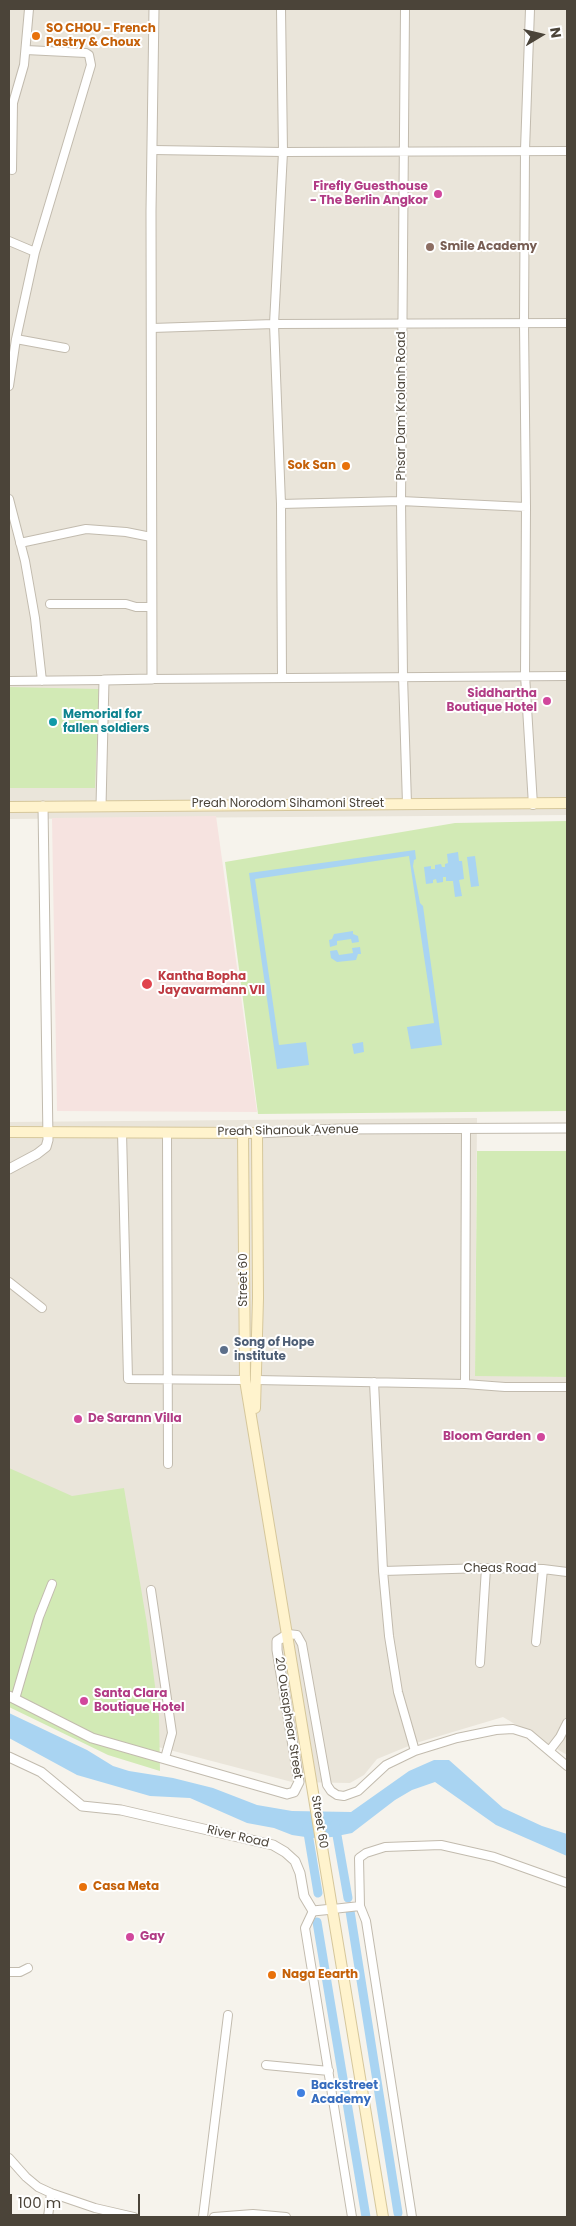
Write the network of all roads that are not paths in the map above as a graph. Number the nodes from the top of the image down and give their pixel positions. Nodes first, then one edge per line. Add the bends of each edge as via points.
1 (29, 9) edge
2 (154, 9) edge
3 (281, 9) edge
4 (405, 9) edge
5 (530, 9) edge
6 (26, 50) junction
7 (153, 150) junction
8 (525, 150) junction
9 (567, 150) edge
10 (405, 151) junction
11 (283, 152) junction
12 (12, 170) dead end
13 (9, 241) edge
14 (34, 252) junction
15 (524, 323) junction
16 (274, 324) junction
17 (402, 324) junction
18 (567, 324) edge
19 (152, 328) junction
20 (16, 339) junction
21 (65, 348) dead end
22 (9, 386) edge
23 (9, 499) edge
24 (401, 501) junction
25 (281, 504) junction
26 (526, 507) junction
27 (151, 538) junction
28 (20, 543) junction
29 (50, 604) dead end
30 (151, 607) junction
31 (525, 675) junction
32 (403, 676) junction
33 (567, 676) edge
34 (282, 678) junction
35 (152, 679) junction
36 (104, 680) junction
37 (9, 681) edge
38 (42, 681) junction
39 (567, 803) edge
40 (407, 804) junction
41 (533, 805) junction
42 (42, 806) junction
43 (101, 806) junction
44 (9, 807) edge
45 (466, 1128) junction
46 (567, 1128) edge
47 (48, 1131) junction
48 (9, 1132) edge
49 (122, 1132) junction
50 (167, 1132) junction
51 (243, 1133) junction
52 (257, 1133) junction
53 (9, 1169) edge
54 (9, 1282) edge
55 (42, 1308) dead end
56 (168, 1378) junction
57 (251, 1380) junction
58 (374, 1382) junction
59 (465, 1384) junction
60 (567, 1387) edge
61 (168, 1464) dead end
62 (486, 1568) junction
63 (543, 1569) junction
64 (383, 1571) junction
65 (567, 1572) edge
66 (52, 1584) dead end
67 (151, 1590) dead end
68 (288, 1634) junction
69 (536, 1642) dead end
70 (480, 1663) dead end
71 (12, 1697) edge
72 (567, 1723) edge
73 (550, 1750) junction
74 (415, 1751) junction
75 (9, 1756) edge
76 (165, 1758) junction
77 (567, 1766) edge
78 (567, 1883) edge
79 (360, 1906) junction
80 (333, 1910) junction
81 (312, 1912) junction
82 (28, 1968) dead end
83 (9, 1972) edge
84 (228, 2015) dead end
85 (266, 2065) dead end
86 (328, 2070) junction
87 (9, 2158) edge
88 (51, 2193) junction
89 (48, 2217) edge
90 (134, 2217) edge
91 (203, 2217) edge
92 (214, 2217) edge
93 (286, 2217) edge
94 (352, 2217) edge
95 (383, 2217) edge
96 (412, 2217) edge

1 - 6 street
2 - 7 street
3 - 11 street
4 - 10 street, Phsar Dam Krolanh Road
5 - 8 street
6 - 12 street via 13,103
6 - 14 street via 81,52 89,56 91,65
7 - 11 street
7 - 19 street
8 - 9 street
8 - 10 street
8 - 15 street
10 - 11 street
10 - 17 street, Phsar Dam Krolanh Road
11 - 16 street
13 - 14 street
14 - 20 street
15 - 17 street
15 - 18 street
15 - 26 street
16 - 17 street
16 - 19 street
16 - 25 street
17 - 24 street, Phsar Dam Krolanh Road
19 - 27 street
20 - 21 street
20 - 22 street
23 - 28 street
24 - 25 street
24 - 26 street
24 - 32 street, Phsar Dam Krolanh Road
25 - 34 street
26 - 31 street
27 - 28 street via 126,532 86,529
27 - 30 street
28 - 38 street via 35,618
29 - 30 street
30 - 35 street
31 - 32 street
31 - 33 street
31 - 41 street
32 - 34 street
32 - 40 street, Phsar Dam Krolanh Road
34 - 35 street
35 - 36 street
36 - 38 street
36 - 43 street
37 - 38 street
39 - 41 main road, Preah Norodom Sihamoni Street
40 - 41 main road, Preah Norodom Sihamoni Street
40 - 43 main road, Preah Norodom Sihamoni Street
42 - 43 main road, Preah Norodom Sihamoni Street
42 - 44 main road, Preah Norodom Sihamoni Street
42 - 47 street
45 - 46 street, Preah Sihanouk Avenue
45 - 52 street, Preah Sihanouk Avenue
45 - 59 street
47 - 48 main road, Preah Sihanouk Avenue
47 - 49 main road, Preah Sihanouk Avenue
47 - 53 street via 46,1147
49 - 50 main road, Preah Sihanouk Avenue
49 - 56 street via 128,1379
50 - 51 main road, Preah Sihanouk Avenue
50 - 56 street
51 - 52 main road, Preah Sihanouk Avenue
51 - 57 main road, Street 60
52 - 57 main road, Street 60
54 - 55 street
56 - 57 street
56 - 61 street
57 - 58 street
57 - 68 main road, Street 60 via 254,1427
58 - 59 street
58 - 64 street
59 - 60 street
62 - 63 street, Cheas Road
62 - 64 street, Cheas Road
62 - 70 street
63 - 65 street
63 - 69 street, Cheas Road
64 - 74 street via 393,1665
66 - 71 street
67 - 76 street via 172,1732
68 - 74 street, 20 Ousaphear Street via 297,1635 302,1644 327,1784 331,1791 337,1795 352,1795 386,1765
68 - 76 street, 20 Ousaphear Street via 277,1641 277,1650 299,1782 294,1792 281,1793
68 - 80 main road, Street 60
71 - 76 street, 20 Ousaphear Street via 92,1738
72 - 73 street
73 - 74 street, 20 Ousaphear Street via 529,1734 504,1729 457,1738
73 - 77 street, 20 Ousaphear Street
75 - 81 street, River Road via 41,1772 82,1806 121,1810 273,1845 295,1861 304,1896
78 - 79 street via 455,1847 421,1844 385,1847 366,1852 359,1858
79 - 80 street
79 - 96 street via 366,1921
80 - 81 street
80 - 95 main road, Street 60
81 - 86 street via 305,1928
82 - 83 street
84 - 91 street
85 - 86 street
86 - 94 street
87 - 88 street via 26,2178
88 - 89 street
88 - 90 street
92 - 93 street via 260,2214

